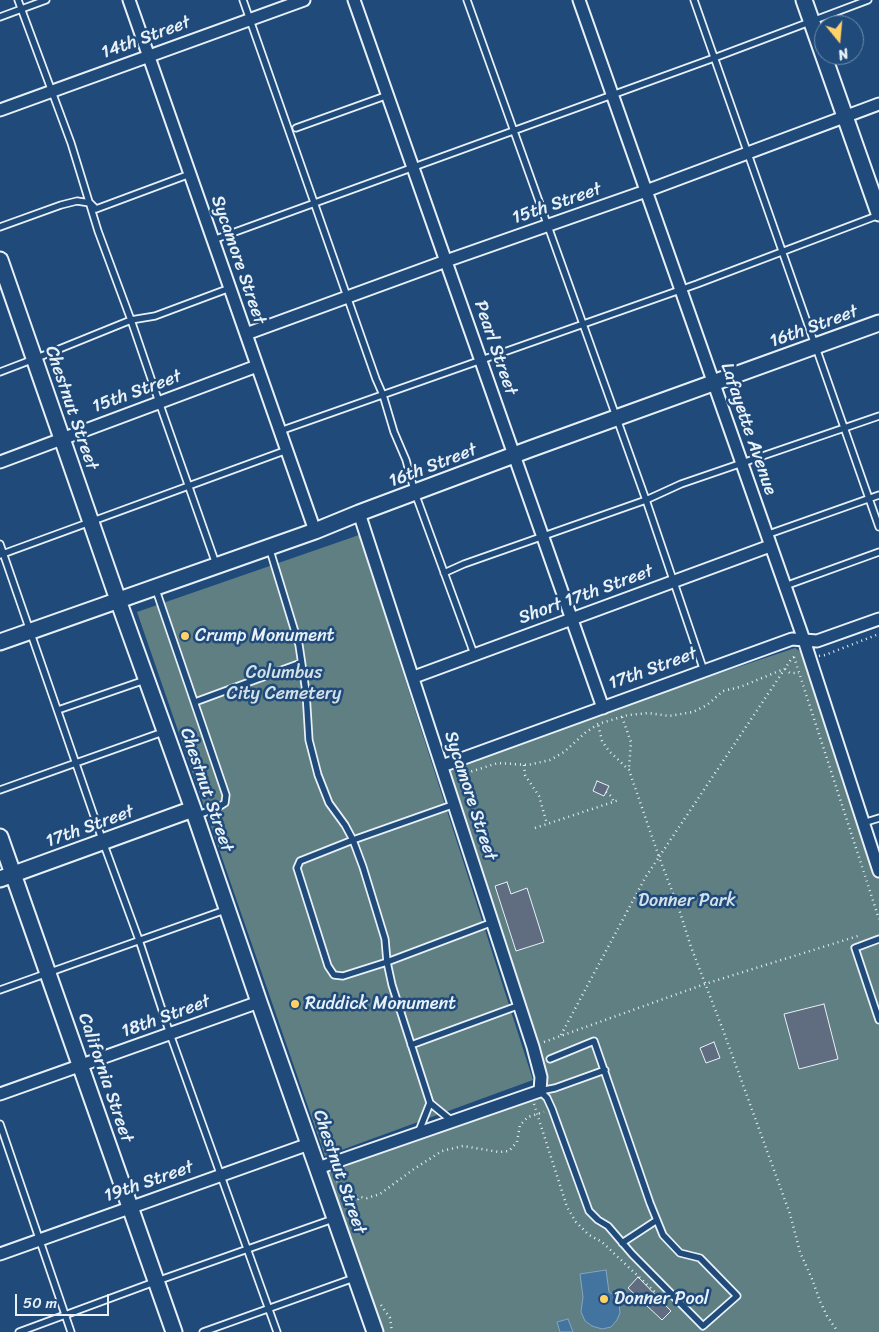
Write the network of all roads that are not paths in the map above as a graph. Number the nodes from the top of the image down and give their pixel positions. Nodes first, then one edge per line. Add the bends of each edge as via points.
1 (18, 0) edge
2 (46, 0) edge
3 (129, 0) edge
4 (243, 0) edge
5 (304, 0) edge
6 (354, 0) edge
7 (467, 0) edge
8 (579, 0) edge
9 (694, 0) edge
10 (804, 0) edge
11 (868, 0) edge
12 (21, 9) junction
13 (0, 17) edge
14 (250, 20) junction
15 (812, 21) junction
16 (149, 56) junction
17 (714, 58) junction
18 (52, 91) junction
19 (612, 94) junction
20 (388, 95) junction
21 (879, 104) edge
22 (0, 110) edge
23 (845, 116) junction
24 (296, 128) dead end
25 (514, 130) junction
26 (748, 153) junction
27 (413, 167) junction
28 (190, 174) junction
29 (646, 191) junction
30 (315, 202) junction
31 (90, 203) junction
32 (879, 214) edge
33 (548, 226) junction
34 (0, 227) edge
35 (213, 240) junction
36 (782, 252) junction
37 (0, 260) edge
38 (446, 262) junction
39 (230, 288) junction
40 (680, 290) junction
41 (348, 297) junction
42 (131, 320) junction
43 (582, 323) junction
44 (879, 324) edge
45 (246, 334) junction
46 (816, 346) junction
47 (34, 360) junction
48 (481, 360) junction
49 (257, 366) junction
50 (0, 372) edge
51 (713, 383) junction
52 (383, 395) junction
53 (159, 402) junction
54 (879, 416) edge
55 (616, 418) junction
56 (844, 428) junction
57 (280, 431) junction
58 (62, 439) junction
59 (287, 450) junction
60 (514, 455) junction
61 (0, 462) edge
62 (741, 464) junction
63 (189, 486) junction
64 (415, 493) junction
65 (879, 495) edge
66 (869, 498) junction
67 (646, 500) junction
68 (360, 513) junction
69 (91, 521) junction
70 (879, 527) edge
71 (315, 531) junction
72 (542, 536) junction
73 (768, 540) junction
74 (0, 544) edge
75 (269, 547) junction
76 (879, 552) edge
77 (2, 554) edge
78 (217, 566) junction
79 (444, 573) junction
80 (674, 581) junction
81 (784, 586) junction
82 (155, 587) junction
83 (118, 600) junction
84 (571, 619) junction
85 (879, 619) edge
86 (31, 631) junction
87 (804, 640) junction
88 (0, 642) edge
89 (474, 654) junction
90 (301, 663) junction
91 (704, 671) junction
92 (414, 676) junction
93 (146, 679) junction
94 (195, 702) junction
95 (603, 708) junction
96 (58, 710) junction
97 (165, 731) junction
98 (76, 764) junction
99 (442, 766) junction
100 (0, 790) edge
101 (455, 804) junction
102 (194, 813) junction
103 (879, 818) edge
104 (864, 823) junction
105 (0, 837) edge
106 (353, 840) junction
107 (103, 842) junction
108 (879, 871) edge
109 (7, 877) edge
110 (227, 909) junction
111 (493, 922) junction
112 (879, 939) edge
113 (139, 940) junction
114 (387, 962) junction
115 (48, 972) junction
116 (0, 990) edge
117 (259, 1002) junction
118 (520, 1005) junction
119 (879, 1020) edge
120 (170, 1034) junction
121 (411, 1046) junction
122 (550, 1059) dead end
123 (81, 1066) junction
124 (605, 1070) junction
125 (540, 1090) junction
126 (0, 1094) edge
127 (430, 1103) junction
128 (452, 1121) junction
129 (0, 1124) edge
130 (419, 1132) junction
131 (310, 1144) junction
132 (324, 1166) junction
133 (221, 1175) junction
134 (131, 1207) junction
135 (336, 1218) junction
136 (657, 1220) junction
137 (39, 1240) junction
138 (622, 1243) junction
139 (248, 1250) junction
140 (0, 1254) edge
141 (356, 1277) junction
142 (157, 1281) junction
143 (268, 1308) junction
144 (65, 1314) junction
145 (19, 1332) edge
146 (72, 1332) edge
147 (174, 1332) edge
148 (203, 1332) edge
149 (276, 1332) edge
150 (375, 1332) edge

1 - 12 lane
2 - 12 lane
3 - 16 street, Sycamore Street
4 - 14 lane
5 - 14 street, 14th Street
6 - 20 street, Pearl Street
7 - 25 lane
8 - 19 street, Lafayette Avenue
9 - 17 lane
10 - 15 street
11 - 15 lane
12 - 13 lane
12 - 18 lane
14 - 16 street, 14th Street
14 - 30 lane
15 - 17 lane
15 - 23 street
16 - 18 street, 14th Street
16 - 28 street, Sycamore Street
17 - 19 lane
17 - 26 lane
18 - 22 street, 14th Street
18 - 31 lane
19 - 25 lane
19 - 29 street, Lafayette Avenue
20 - 24 lane
20 - 27 street, Pearl Street
21 - 23 street, 15th Street
23 - 26 street, 15th Street
23 - 32 street
25 - 27 lane
25 - 33 lane
26 - 29 street, 15th Street
26 - 36 lane
27 - 30 lane
27 - 38 street, Pearl Street
28 - 31 lane via 96,209
28 - 35 street, Sycamore Street
29 - 33 street, 15th Street
29 - 40 street, Lafayette Avenue
30 - 35 lane
30 - 41 lane
31 - 34 lane via 61,204
31 - 42 lane
32 - 36 lane
33 - 38 street, 15th Street
33 - 43 lane
35 - 39 street, Sycamore Street
36 - 40 lane
36 - 46 lane
37 - 47 street, Chestnut Street
38 - 41 street, 15th Street
38 - 48 street, Pearl Street
39 - 42 lane via 155,316
39 - 45 street, Sycamore Street
40 - 43 lane
40 - 51 street, Lafayette Avenue
41 - 45 street, 15th Street
41 - 52 lane
42 - 47 lane
42 - 53 lane
43 - 48 lane
43 - 55 lane
44 - 46 street, 16th Street
45 - 49 street, Sycamore Street
46 - 51 street, 16th Street
46 - 56 lane
47 - 50 lane
47 - 58 street, Chestnut Street
48 - 52 lane
48 - 60 street, Pearl Street
49 - 53 street, 15th Street
49 - 57 street, Sycamore Street
51 - 55 street, 16th Street
51 - 62 street, Lafayette Avenue
52 - 57 lane
52 - 64 lane
53 - 58 street, 15th Street
53 - 63 lane
54 - 56 lane
55 - 60 street, 16th Street
55 - 67 lane
56 - 62 lane
56 - 66 lane
57 - 59 street, Sycamore Street
58 - 61 street, 15th Street
58 - 69 street, Chestnut Street
59 - 63 lane
59 - 71 street, Sycamore Street
60 - 64 street, 16th Street
60 - 72 street, Pearl Street
62 - 67 lane via 681,484
62 - 73 street, Lafayette Avenue
63 - 69 lane
63 - 78 lane
64 - 68 street, 16th Street
64 - 79 lane
65 - 66 lane
66 - 70 lane
66 - 73 lane
67 - 72 lane
67 - 80 lane
68 - 71 street, 16th Street
68 - 92 street, Sycamore Street
69 - 77 lane
69 - 83 street, Chestnut Street
71 - 75 street, 16th Street
72 - 79 lane
72 - 84 street, Pearl Street
73 - 80 street, Short 17th Street
73 - 81 street, Lafayette Avenue
74 - 77 lane
75 - 78 street, 16th Street
75 - 90 lane via 299,645
76 - 81 lane
77 - 86 lane
78 - 82 street, 16th Street
79 - 89 lane
80 - 84 street, Short 17th Street
80 - 91 lane
81 - 87 street, Lafayette Avenue
82 - 83 street, 16th Street
82 - 94 lane
83 - 86 street, 16th Street
83 - 93 street, Chestnut Street
84 - 89 street, Short 17th Street
84 - 95 street, Pearl Street
85 - 87 street, 17th Street via 817,641
86 - 88 street, 16th Street
86 - 96 lane
87 - 91 street, 17th Street via 792,639
87 - 104 street, Lafayette Avenue
89 - 92 street, Short 17th Street
90 - 94 lane
90 - 106 lane via 309,740 318,775 329,803
91 - 95 street, 17th Street
92 - 99 street, Sycamore Street
93 - 96 lane
93 - 97 street, Chestnut Street
94 - 102 lane via 226,795 225,803 217,808
95 - 99 street, 17th Street
96 - 98 lane
97 - 98 lane
97 - 102 street, Chestnut Street
98 - 100 lane
98 - 107 lane
99 - 101 street, Sycamore Street
101 - 106 lane
101 - 111 street, Sycamore Street
102 - 107 street, 17th Street
102 - 110 street, Chestnut Street
103 - 104 lane
104 - 108 street, Lafayette Avenue
105 - 109 street, California Street
106 - 114 lane via 385,939
106 - 114 lane via 300,860 297,868 328,966 334,975 343,976
107 - 109 street, 17th Street
107 - 113 lane
109 - 115 street, California Street
110 - 113 lane
110 - 117 street, Chestnut Street
111 - 114 lane
111 - 118 street, Sycamore Street
112 - 119 lane via 855,948
113 - 115 lane
113 - 120 lane
114 - 121 lane
115 - 116 lane
115 - 123 street, California Street
117 - 120 street, 18th Street
117 - 131 street, Chestnut Street
118 - 121 lane
118 - 125 street, Sycamore Street via 541,1076
120 - 123 street, 18th Street
120 - 133 lane
121 - 127 lane
122 - 124 lane via 594,1041
123 - 126 street, 18th Street
123 - 134 street, California Street
124 - 125 lane
124 - 136 lane
125 - 128 street
125 - 138 lane via 552,1109 589,1212 608,1226
127 - 128 lane
127 - 130 lane
128 - 130 street
129 - 137 lane
130 - 132 street
131 - 132 street, Chestnut Street
131 - 133 street, 19th Street
132 - 135 street, Chestnut Street
133 - 134 street, 19th Street
133 - 139 lane
134 - 137 street, 19th Street
134 - 142 street, California Street
135 - 139 lane
135 - 141 street, Chestnut Street
136 - 138 lane
136 - 138 lane via 663,1234 680,1253 700,1258 737,1296 703,1326
137 - 140 street, 19th Street
137 - 144 lane
139 - 142 lane
139 - 143 lane
141 - 143 lane
141 - 150 street, Chestnut Street
142 - 144 lane
142 - 147 street, California Street
143 - 148 lane
143 - 149 lane
144 - 145 lane
144 - 146 lane

